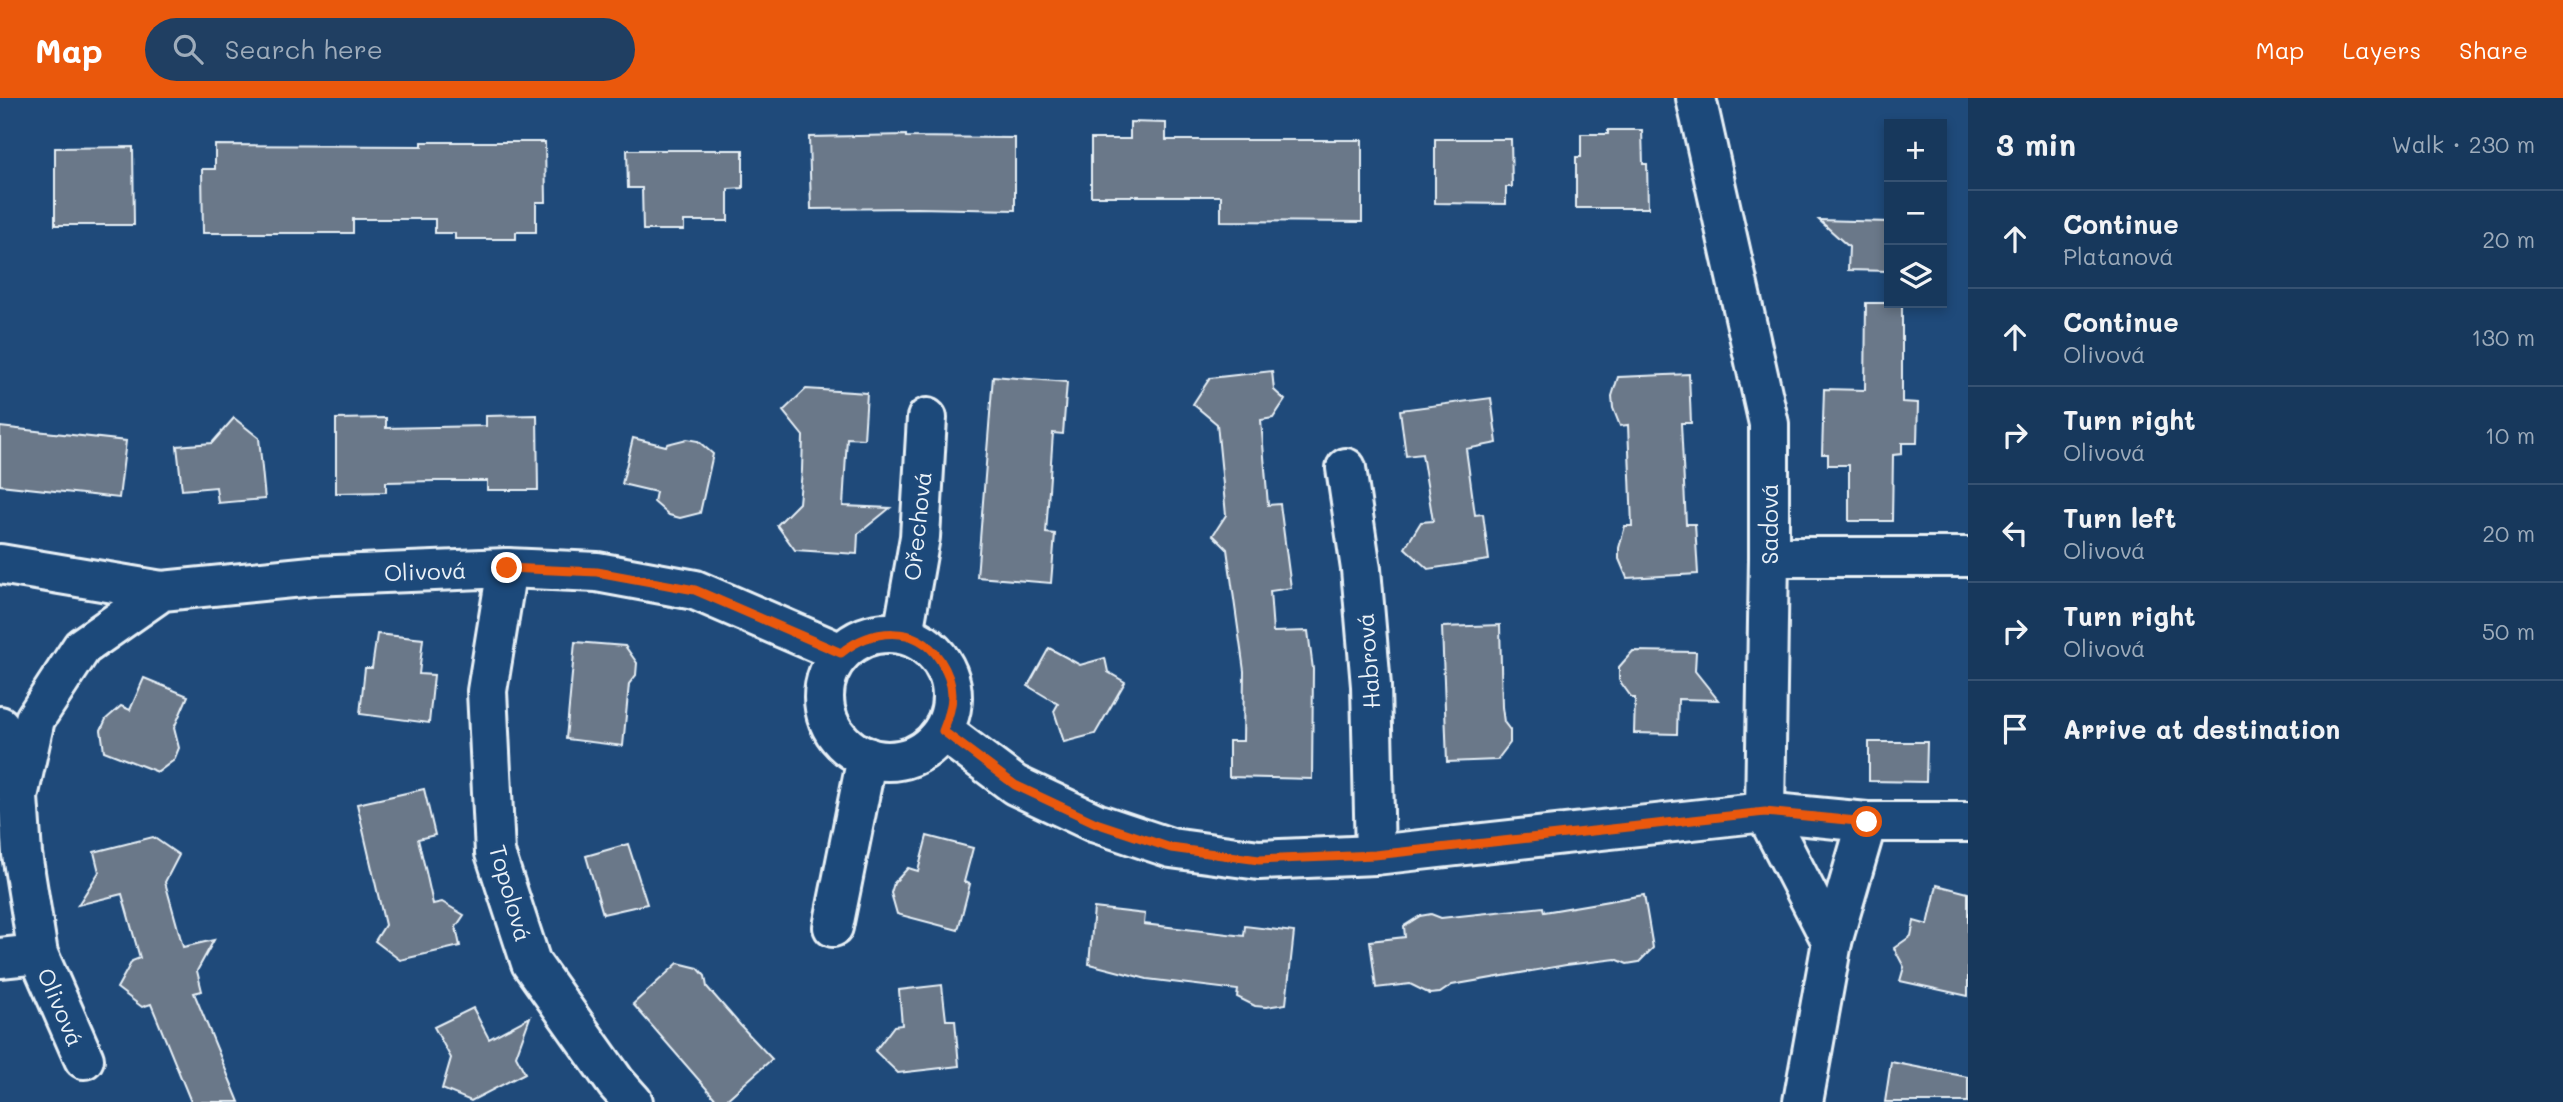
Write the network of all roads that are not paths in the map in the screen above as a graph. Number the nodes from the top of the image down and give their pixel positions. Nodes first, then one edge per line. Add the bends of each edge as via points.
1 (1696, 98) edge
2 (927, 418) dead end
3 (1346, 468) dead end
4 (1769, 557) junction
5 (1968, 557) edge
6 (0, 564) edge
7 (507, 568) junction
8 (162, 591) junction
9 (903, 634) junction
10 (841, 653) junction
11 (0, 726) edge
12 (943, 731) junction
13 (867, 757) junction
14 (18, 797) junction
15 (1765, 812) junction
16 (1867, 822) junction
17 (1968, 822) edge
18 (1375, 855) junction
19 (833, 927) dead end
20 (1832, 942) junction
21 (38, 954) junction
22 (0, 958) edge
23 (84, 1059) dead end
24 (633, 1102) edge
25 (1803, 1102) edge

1 - 4 street, Sadová via 1769,424
2 - 9 street, Ořechová via 920,537
3 - 18 street, Habrová via 1371,686
4 - 5 street
4 - 15 street, Sadová
6 - 8 street, Olivová
7 - 8 street, Olivová via 312,576
7 - 10 street, Olivová via 597,572 695,590
7 - 24 street, Topolová via 487,691 495,853 531,963
8 - 14 street, Olivová via 82,647 35,719
9 - 10 street via 870,636
9 - 12 street via 937,655 948,673 952,692
10 - 13 street via 830,671 826,712 848,747
11 - 14 street, Olivová
12 - 13 street via 909,758 887,761
12 - 18 street via 1015,785 1096,823 1171,848 1259,860
13 - 19 street
14 - 21 street, Olivová
15 - 16 street
15 - 18 street
15 - 20 street, Sadová
16 - 17 street
16 - 20 street
20 - 25 street
21 - 22 street, Olivová
21 - 23 street, Olivová

